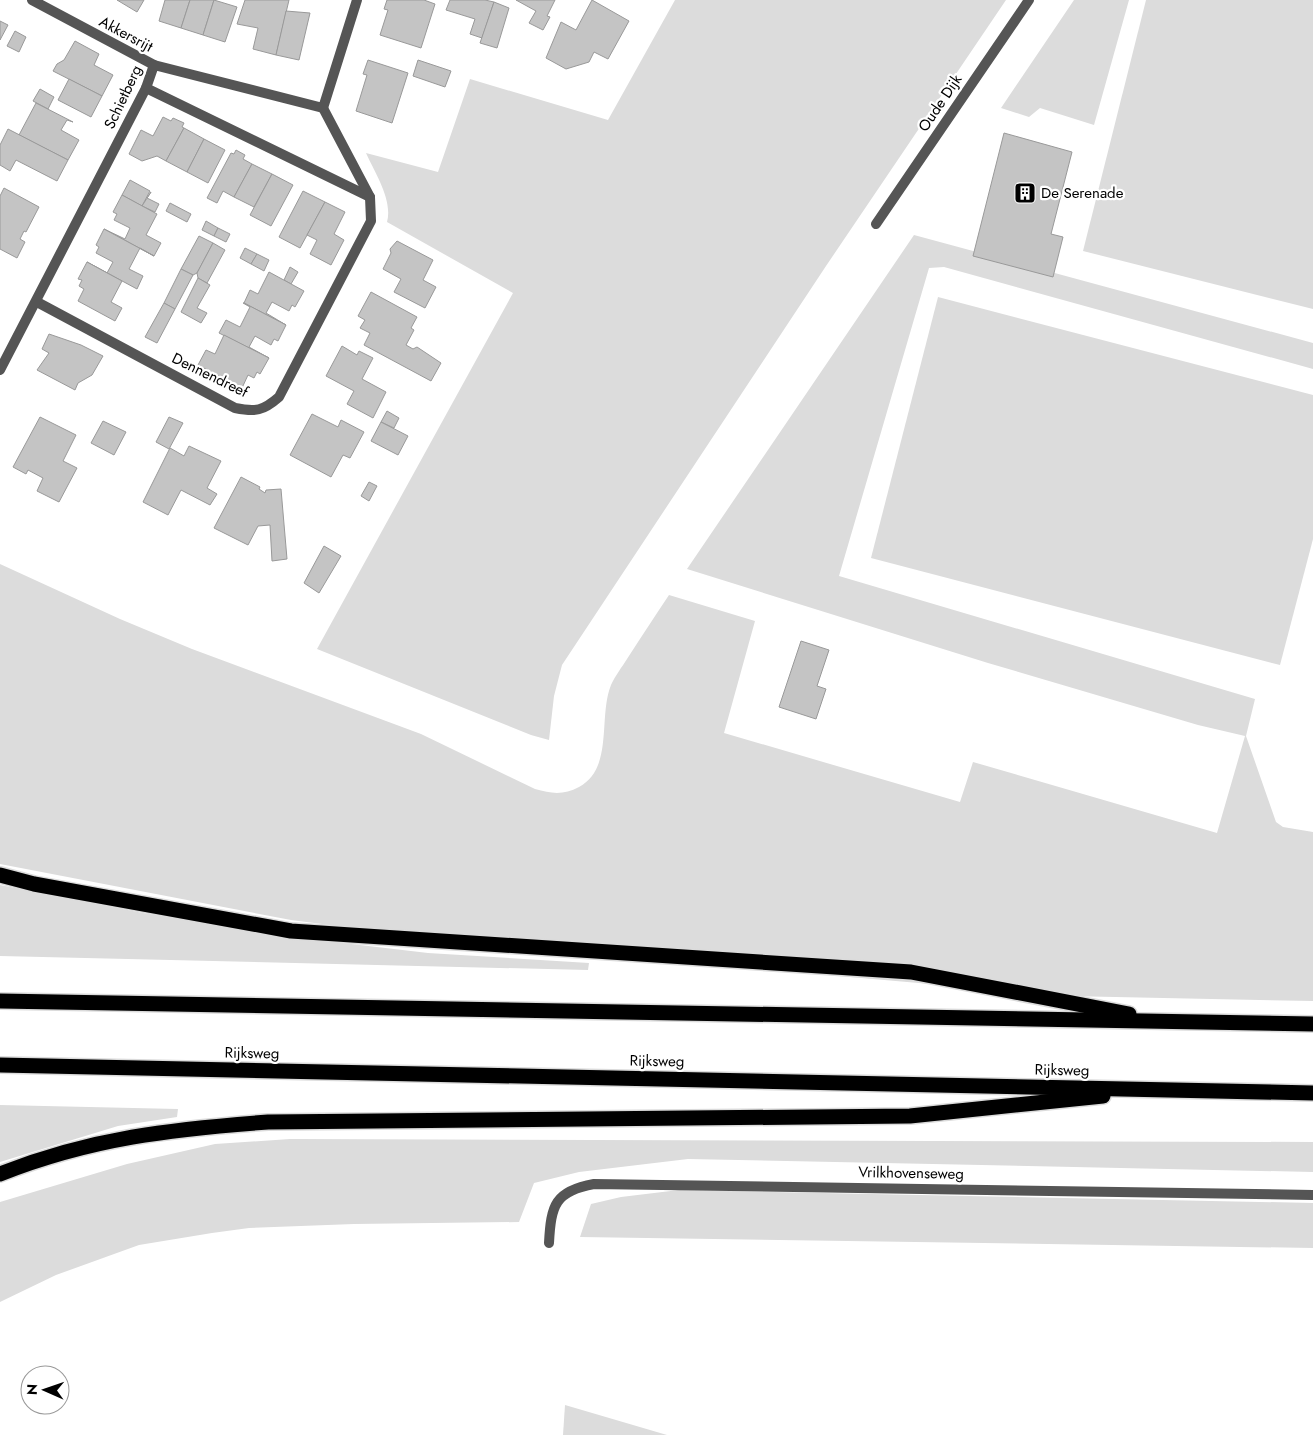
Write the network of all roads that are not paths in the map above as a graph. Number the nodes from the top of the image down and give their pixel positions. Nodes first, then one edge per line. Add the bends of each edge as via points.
1 (32, 0) edge
2 (357, 0) edge
3 (1029, 0) edge
4 (154, 65) junction
5 (146, 88) junction
6 (323, 108) junction
7 (370, 198) junction
8 (876, 224) dead end
9 (37, 302) junction
10 (0, 370) edge
11 (0, 875) edge
12 (0, 1001) edge
13 (1170, 1021) junction
14 (1313, 1024) edge
15 (0, 1065) edge
16 (1170, 1090) junction
17 (1313, 1092) edge
18 (0, 1174) edge
19 (1313, 1196) edge
20 (549, 1243) dead end

1 - 4 street, Akkersrijt
2 - 6 street
3 - 8 street, Oude Dijk
4 - 5 street, Schietberg
4 - 6 street, Schietberg
5 - 7 street
5 - 9 street, Schietberg
6 - 7 street, Dennendreef
7 - 9 street, Dennendreef via 371,221 280,397 267,408 252,412 235,408
9 - 10 street, Schietberg
11 - 13 highway via 291,931 911,972
12 - 13 highway
13 - 14 highway
15 - 16 highway, Rijksweg
16 - 17 highway, Rijksweg
16 - 18 highway via 910,1116 268,1122 183,1128 85,1146
19 - 20 street, Vrilkhovenseweg via 594,1184 564,1192 550,1219

